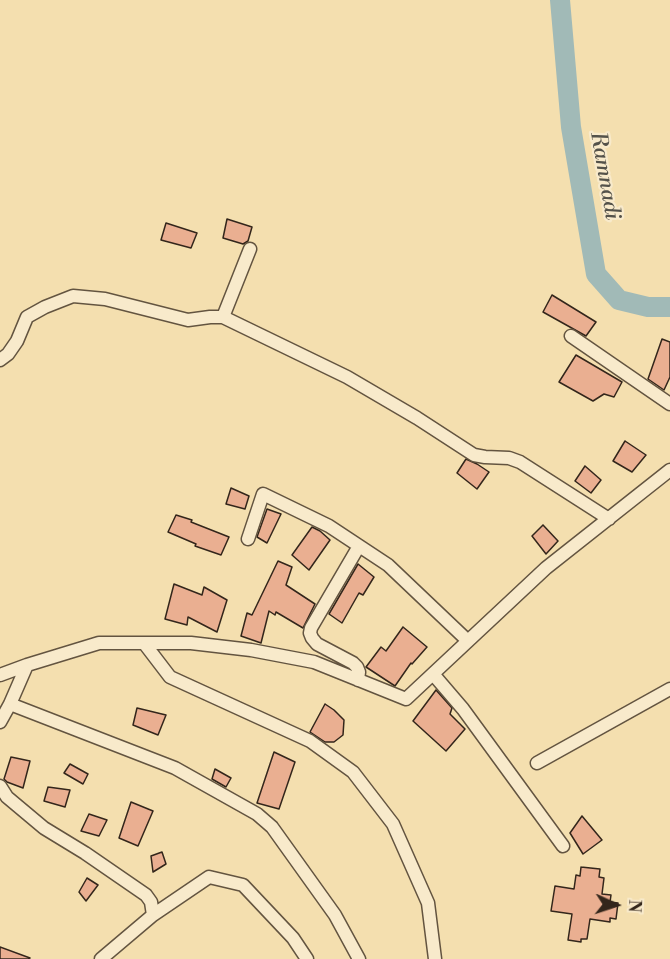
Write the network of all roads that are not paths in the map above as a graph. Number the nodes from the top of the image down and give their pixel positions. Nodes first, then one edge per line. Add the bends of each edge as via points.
1 (250, 249) dead end
2 (223, 317) junction
3 (571, 336) dead end
4 (0, 360) edge
5 (670, 404) edge
6 (669, 473) edge
7 (609, 519) junction
8 (248, 539) dead end
9 (359, 546) junction
10 (468, 641) junction
11 (144, 643) junction
12 (27, 664) junction
13 (433, 674) junction
14 (0, 675) edge
15 (358, 680) junction
16 (670, 689) edge
17 (10, 704) junction
18 (0, 722) edge
19 (537, 763) dead end
20 (0, 786) edge
21 (563, 846) dead end
22 (153, 915) junction
23 (101, 959) edge
24 (307, 959) edge
25 (358, 959) edge
26 (435, 959) edge

1 - 2 street
2 - 4 street via 188,320 105,299 73,296 27,316 13,347
2 - 7 street via 346,377 474,455 520,462
3 - 5 street
6 - 7 street
7 - 10 street via 546,568
8 - 9 street via 263,494 329,526
9 - 10 street via 388,565
9 - 15 street via 310,633 317,644 353,663
10 - 13 street
11 - 12 street via 99,643
11 - 15 street via 191,643 251,650 314,662
11 - 26 street via 170,677 310,741 353,772 393,824 428,903
12 - 14 street
12 - 17 street
13 - 15 street via 406,699
13 - 21 street
16 - 19 street
17 - 18 street
17 - 25 street via 175,768 257,814 272,827 323,897
20 - 22 street via 7,797 44,828 146,895
22 - 23 street
22 - 24 street via 209,877 243,885

